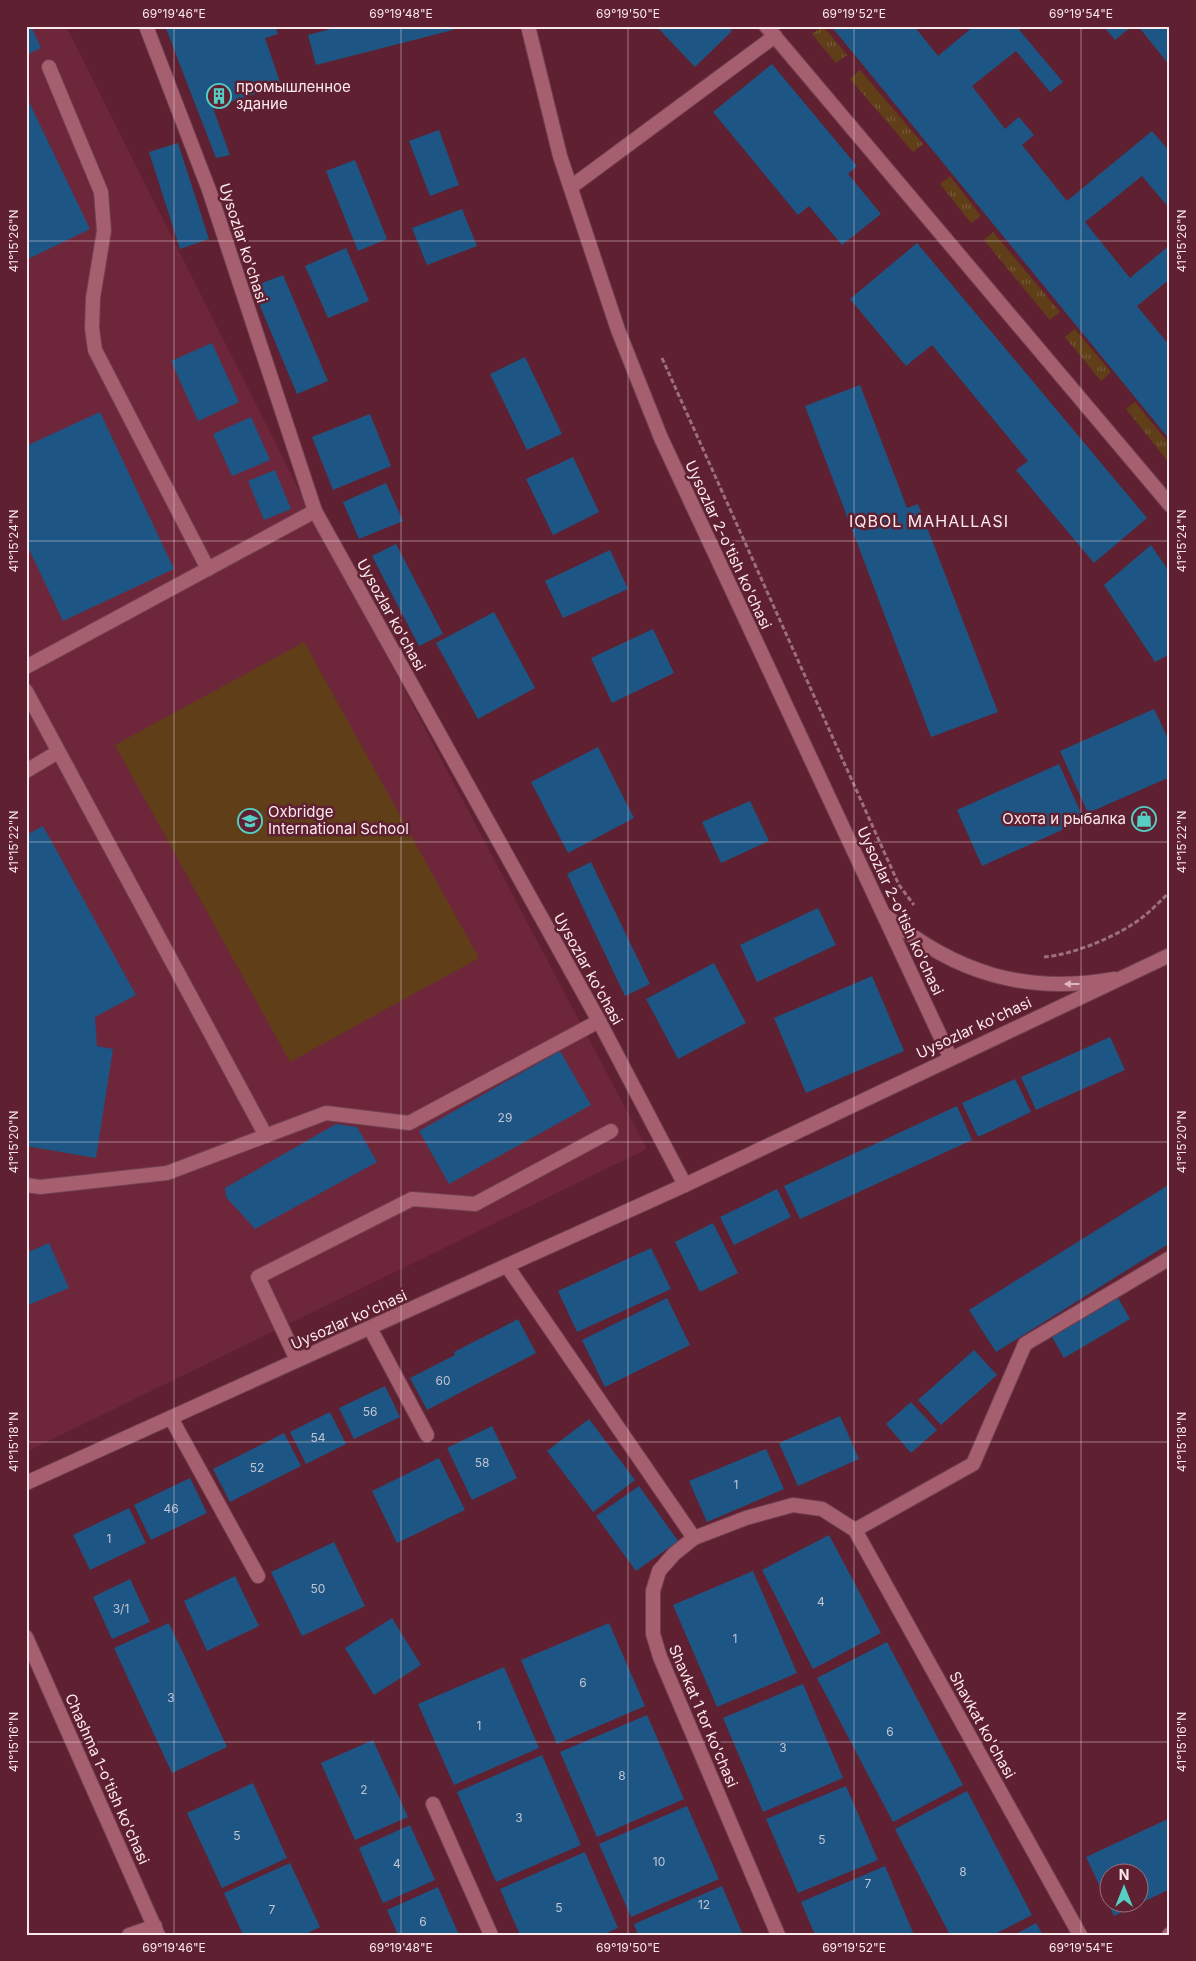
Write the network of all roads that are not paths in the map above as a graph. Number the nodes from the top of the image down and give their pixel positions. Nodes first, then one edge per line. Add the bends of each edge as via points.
1 (146, 26) edge
2 (528, 26) edge
3 (771, 31) edge
4 (49, 67) dead end
5 (571, 187) junction
6 (1170, 504) edge
7 (315, 511) junction
8 (208, 569) junction
9 (26, 666) edge
10 (26, 691) edge
11 (58, 752) junction
12 (26, 771) edge
13 (883, 914) junction
14 (1170, 955) edge
15 (1120, 978) junction
16 (599, 1021) junction
17 (950, 1057) junction
18 (612, 1131) dead end
19 (266, 1136) junction
20 (26, 1185) edge
21 (685, 1185) junction
22 (1170, 1258) edge
23 (507, 1266) junction
24 (370, 1328) junction
25 (297, 1360) junction
26 (171, 1418) junction
27 (427, 1435) dead end
28 (26, 1483) edge
29 (855, 1530) junction
30 (694, 1538) junction
31 (258, 1576) dead end
32 (26, 1637) edge
33 (433, 1804) dead end
34 (156, 1931) edge
35 (130, 1935) edge
36 (490, 1935) edge
37 (778, 1935) edge
38 (1080, 1935) edge

1 - 7 street, Uysozlar ko'chasi via 209,190
2 - 5 street, Uysozlar 2-o'tish ko'chasi via 560,156
3 - 5 street
3 - 6 street
4 - 8 street via 101,192 104,231 92,328 96,350
5 - 13 street, Uysozlar 2-o'tish ko'chasi via 618,330 661,438
7 - 8 street
7 - 16 street, Uysozlar ko'chasi
8 - 9 street
10 - 11 street
11 - 12 street
11 - 19 street
15 -> 13 street via 1088,984 1055,984 994,976 935,952
13 - 17 street, Uysozlar 2-o'tish ko'chasi
14 - 15 street, Uysozlar ko'chasi
15 - 17 street, Uysozlar ko'chasi
16 - 19 street via 409,1123 326,1114
16 - 21 street, Uysozlar ko'chasi
17 - 21 street, Uysozlar ko'chasi
18 - 25 street via 475,1204 412,1199 258,1277
19 - 20 street via 167,1173 40,1187
21 - 23 street, Uysozlar ko'chasi
22 - 29 street via 1026,1344 973,1464
23 - 24 street, Uysozlar ko'chasi
23 - 30 street
24 - 25 street, Uysozlar ko'chasi
24 - 27 street
25 - 26 street, Uysozlar ko'chasi
26 - 28 street, Uysozlar ko'chasi
26 - 31 street
29 - 30 street, Shavkat 1 tor ko'chasi via 822,1509 793,1505 746,1518
29 - 38 street, Shavkat ko'chasi
30 - 37 street, Shavkat 1 tor ko'chasi via 659,1571 653,1591 653,1634
32 - 34 street, Chashma 1-o'tish ko'chasi
33 - 36 street
34 - 35 street

